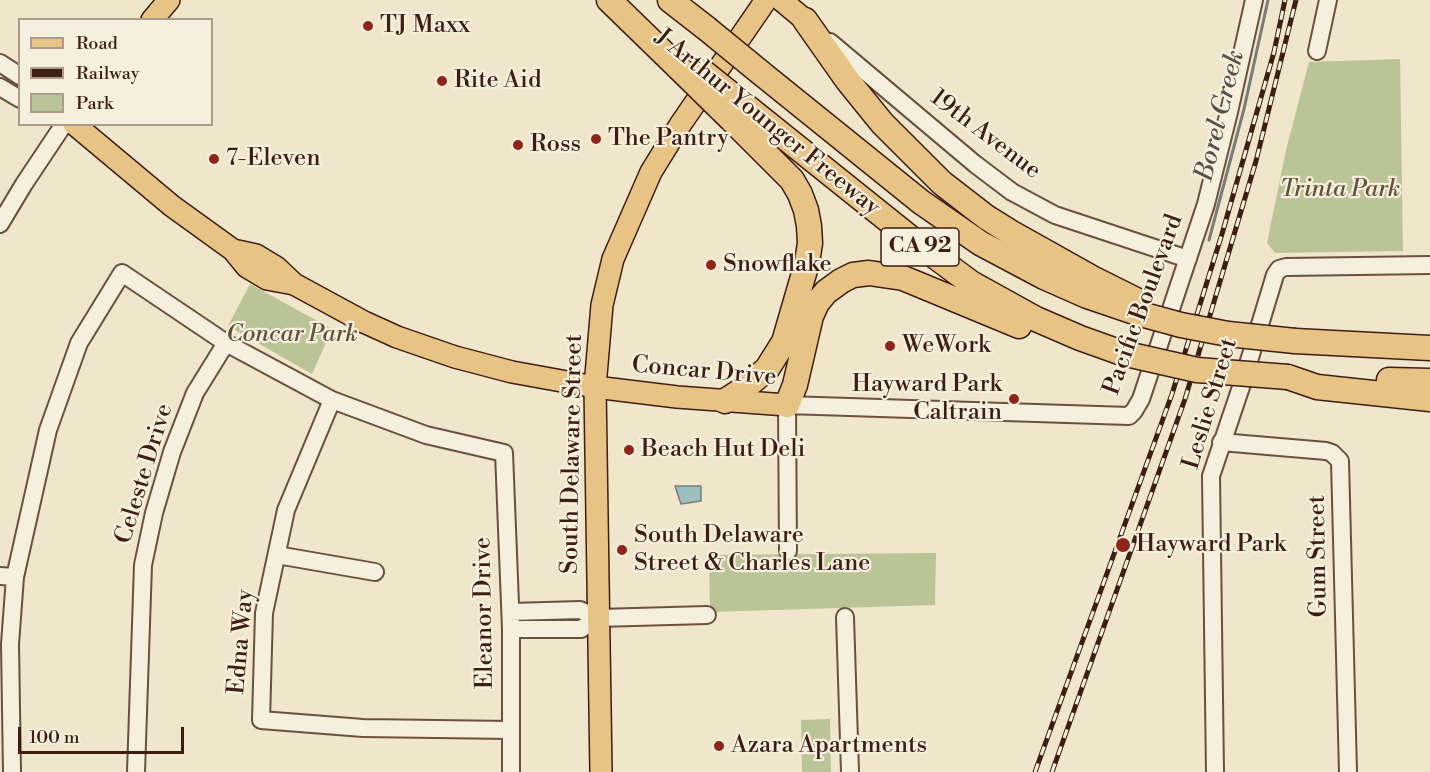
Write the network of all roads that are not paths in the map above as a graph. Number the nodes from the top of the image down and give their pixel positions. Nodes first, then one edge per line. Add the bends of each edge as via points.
1 (169, 0) edge
2 (609, 0) edge
3 (614, 0) edge
4 (670, 0) edge
5 (766, 0) edge
6 (781, 0) edge
7 (1254, 0) edge
8 (1328, 0) edge
9 (154, 18) edge
10 (805, 20) junction
11 (1317, 51) dead end
12 (0, 63) edge
13 (682, 63) junction
14 (18, 75) edge
15 (0, 87) edge
16 (18, 98) edge
17 (736, 111) junction
18 (63, 126) edge
19 (76, 126) edge
20 (0, 225) edge
21 (1188, 259) junction
22 (1430, 265) edge
23 (1139, 308) junction
24 (795, 309) junction
25 (1430, 331) edge
26 (1297, 337) junction
27 (226, 343) junction
28 (1430, 348) edge
29 (1121, 356) junction
30 (1288, 377) junction
31 (1430, 381) edge
32 (595, 387) junction
33 (1430, 399) edge
34 (332, 400) junction
35 (725, 401) junction
36 (787, 405) junction
37 (1129, 416) joint
38 (1221, 442) junction
39 (788, 551) dead end
40 (277, 555) junction
41 (375, 572) dead end
42 (7, 585) edge
43 (511, 612) junction
44 (707, 615) dead end
45 (845, 616) dead end
46 (598, 618) junction
47 (511, 629) junction
48 (510, 730) junction
49 (12, 772) edge
50 (136, 772) edge
51 (511, 772) edge
52 (602, 772) edge
53 (850, 772) edge
54 (1215, 772) edge
55 (1348, 772) edge

1 - 9 main road
2 - 13 highway
3 - 13 highway, J Arthur Younger Freeway
4 - 23 highway, J Arthur Younger Freeway / CA 92, bridge via 921,202 980,243 1054,282
5 - 32 main road, South Delaware Street via 651,172 613,260 602,305
6 - 10 main road, 19th Avenue
7 - 21 street, Pacific Boulevard via 1220,148
8 - 11 street
10 - 21 street, 19th Avenue via 1012,192 1055,215
10 - 23 highway via 882,123 942,183 986,217
12 - 14 street
13 - 17 highway, bridge
15 - 16 street
17 - 24 highway via 792,180 806,210 810,243
17 - 29 highway, J Arthur Younger Freeway / CA 92 via 971,284 1036,319
18 - 20 street
19 - 32 main road, Concar Drive via 172,206 233,250 256,255 294,284 364,322 433,351 512,372
21 - 37 street, Pacific Boulevard via 1141,399
22 - 38 street, Leslie Street via 1279,269
23 - 26 highway, bridge via 1166,311 1204,330
24 - 35 highway via 776,357 754,380
24 - 36 highway via 784,385
25 - 26 highway
26 - 28 highway
27 - 34 street
27 - 42 street via 122,273 79,343 48,430
27 - 50 street, Celeste Drive via 195,393 172,452 142,565
29 - 30 highway, J Arthur Younger Freeway / CA 92, bridge via 1197,370
29 - 36 highway via 1086,350 1038,334 903,278 853,275 826,292 817,303
30 - 31 highway, J Arthur Younger Freeway / CA 92
30 - 33 highway via 1317,387
32 - 35 main road, Concar Drive
32 - 46 main road, South Delaware Street
34 - 40 street, Edna Way via 286,510
34 - 43 street, Eleanor Drive via 426,435 504,453
35 - 36 main road, Concar Drive
36 - 37 street, Concar Drive
36 - 39 street
38 - 54 street, Leslie Street via 1210,486
38 - 55 street, Gum Street via 1326,451 1340,460
40 - 41 street
40 - 48 street, Edna Way via 264,613 261,720 363,728
42 - 49 street
43 - 46 street via 580,610
43 - 47 street, Eleanor Drive
44 - 46 street
45 - 53 street
46 - 47 street via 581,629
46 - 52 main road, South Delaware Street
47 - 48 street, Eleanor Drive
48 - 51 street, Eleanor Drive

